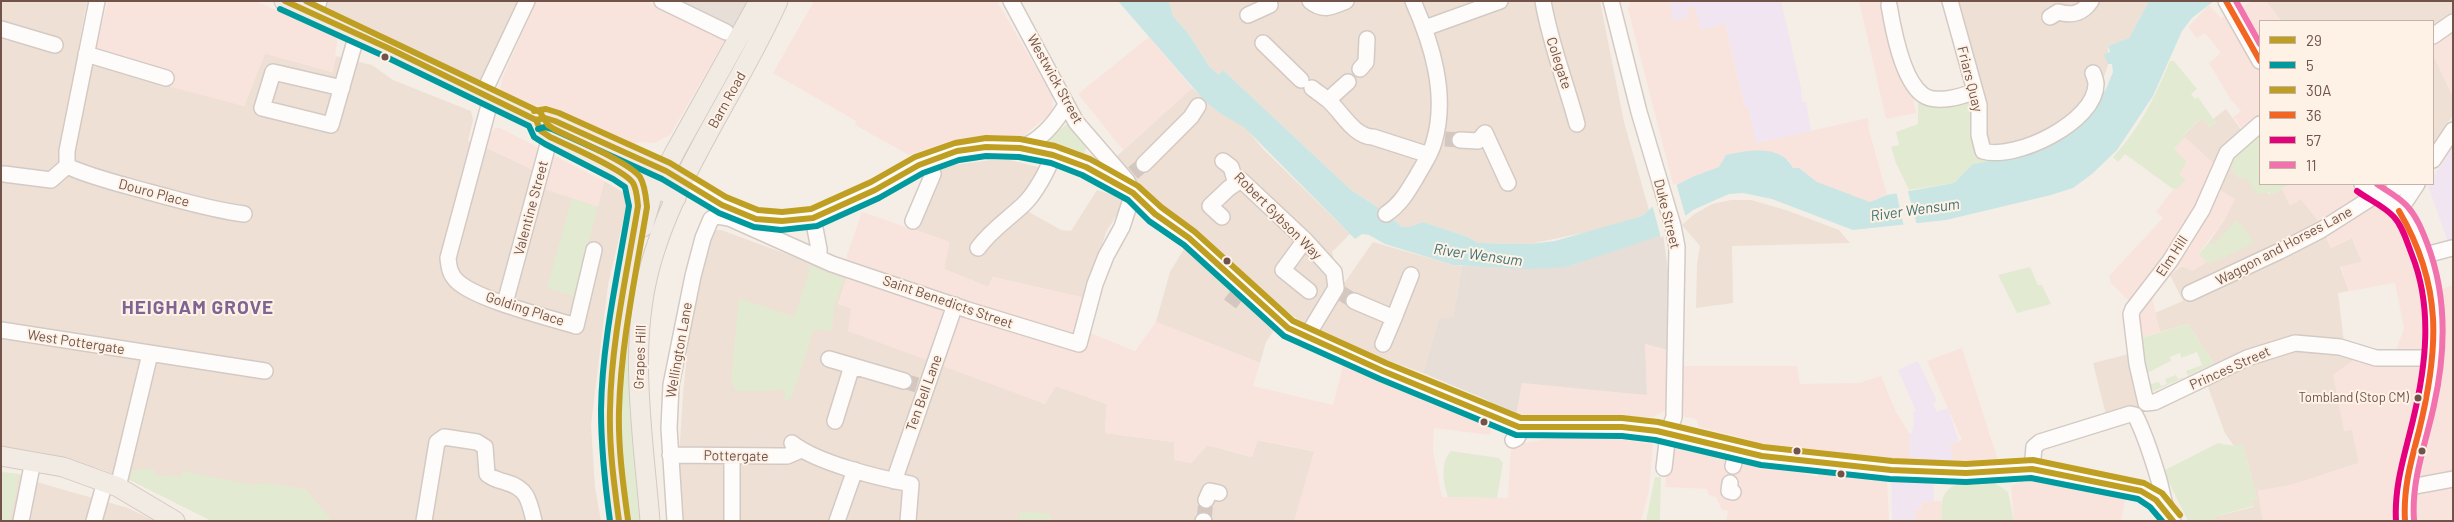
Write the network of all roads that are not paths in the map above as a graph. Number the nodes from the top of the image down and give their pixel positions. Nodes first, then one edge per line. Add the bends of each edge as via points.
1 (97, 1) edge
2 (284, 1) edge
3 (527, 1) edge
4 (662, 1) edge
5 (759, 1) edge
6 (778, 1) edge
7 (1011, 1) edge
8 (1310, 1) edge
9 (1346, 1) edge
10 (1413, 1) edge
11 (1500, 1) edge
12 (1543, 1) edge
13 (1610, 1) edge
14 (2091, 1) edge
15 (1955, 2) edge
16 (2227, 4) edge
17 (1270, 5) dead end
18 (1889, 5) dead end
19 (316, 8) edge
20 (2053, 10) edge
21 (1248, 15) dead end
22 (2453, 22) edge
23 (1426, 28) junction
24 (1, 30) edge
25 (726, 32) dead end
26 (358, 34) junction
27 (2434, 35) edge
28 (1367, 40) dead end
29 (1263, 43) dead end
30 (55, 45) dead end
31 (86, 54) junction
32 (2259, 59) edge
33 (1360, 69) dead end
34 (2094, 73) dead end
35 (166, 78) dead end
36 (1348, 82) dead end
37 (342, 88) junction
38 (1975, 91) junction
39 (487, 96) junction
40 (1328, 100) junction
41 (1066, 105) junction
42 (1198, 106) dead end
43 (536, 120) junction
44 (1578, 124) dead end
45 (2259, 125) edge
46 (2453, 130) edge
47 (550, 137) junction
48 (1442, 144) junction
49 (1020, 148) junction
50 (1053, 155) junction
51 (2434, 158) edge
52 (930, 160) junction
53 (1223, 161) dead end
54 (67, 166) junction
55 (618, 171) junction
56 (1134, 172) junction
57 (4, 174) dead end
58 (661, 179) junction
59 (1241, 180) junction
60 (1508, 183) dead end
61 (2363, 185) edge
62 (2416, 185) edge
63 (680, 190) junction
64 (1133, 194) junction
65 (2376, 195) junction
66 (2399, 210) junction
67 (244, 214) dead end
68 (1386, 214) dead end
69 (717, 216) joint
70 (1222, 217) dead end
71 (813, 218) junction
72 (913, 221) dead end
73 (1305, 240) junction
74 (978, 248) dead end
75 (2452, 248) edge
76 (594, 250) dead end
77 (2422, 256) junction
78 (819, 258) junction
79 (1411, 275) dead end
80 (625, 283) junction
81 (1309, 291) dead end
82 (2190, 293) dead end
83 (1354, 301) tunnel mouth
84 (505, 303) junction
85 (955, 305) junction
86 (1394, 318) junction
87 (1, 330) edge
88 (1307, 336) junction
89 (1383, 344) dead end
90 (150, 354) junction
91 (2434, 358) junction
92 (828, 359) dead end
93 (852, 366) junction
94 (265, 371) dead end
95 (916, 385) junction
96 (2146, 403) joint
97 (835, 420) dead end
98 (1522, 428) junction
99 (1675, 435) junction
100 (1513, 440) dead end
101 (670, 454) junction
102 (1, 456) edge
103 (732, 456) junction
104 (33, 461) junction
105 (1664, 468) dead end
106 (2032, 469) junction
107 (855, 470) junction
108 (2453, 479) edge
109 (894, 481) junction
110 (112, 484) junction
111 (2405, 494) junction
112 (2169, 515) edge
113 (21, 521) edge
114 (94, 521) edge
115 (175, 521) edge
116 (424, 521) edge
117 (534, 521) edge
118 (619, 521) edge
119 (650, 521) edge
120 (675, 521) edge
121 (732, 521) edge
122 (837, 521) edge
123 (908, 521) edge
124 (2405, 521) edge

1 - 31 street
2 - 19 main road
3 - 39 street, Golding Place
4 - 25 street
5 - 58 main road, Barn Road
6 - 63 main road, Barn Road via 756,49
7 - 41 street, Westwick Street
8 - 9 street via 1326,9
10 - 23 street
11 - 23 street
12 - 44 street, Colegate via 1550,41
13 - 99 street, Duke Street via 1673,226 1678,263
14 - 20 street via 2081,12 2067,15
15 - 38 street, Friars Quay
16 - 32 street
17 - 21 street
18 - 38 street via 1903,61 1913,84 1923,95 1942,99 1965,96
19 - 26 main road
22 - 27 street
23 - 48 street via 1438,80
24 - 30 street
26 - 37 street
26 - 39 main road
28 - 33 street via 1366,62
29 - 40 street
31 - 35 street
31 - 54 street via 67,151
34 - 38 street, Friars Quay via 2094,94 2065,128 2042,141 1992,154 1984,151 1979,134 1979,105
36 - 40 street
37 - 37 street via 273,72 262,108 331,125
39 - 43 main road
39 - 84 street, Golding Place via 441,259 458,283
40 - 48 street via 1366,137
41 - 49 street via 1032,144
41 - 56 street, Westwick Street via 1076,122
42 - 56 street via 1191,117
43 - 47 main road via 541,131
43 - 58 main road via 555,121
45 - 96 street, Elm Hill via 2227,153 2202,210 2162,274 2129,305
46 - 51 street
47 - 55 main road
47 - 84 street, Valentine Street via 504,277
48 - 60 street via 1478,142 1485,133
48 - 68 street via 1397,207
49 - 50 street
49 - 52 street via 986,147 957,151
50 - 64 street via 1086,168
50 - 74 street via 1049,168 1025,204 994,228
52 - 71 street
52 - 72 street via 933,174
53 - 59 street, Robert Gybson Way via 1231,167 1234,177
54 - 57 street via 52,180
54 - 67 street, Douro Place via 172,198
55 - 58 main road
55 - 80 main road, Grapes Hill via 634,185 638,206
56 - 64 street, Westwick Street
58 - 63 main road
58 - 80 main road, Grapes Hill
59 - 70 street via 1210,206
59 - 73 street, Robert Gybson Way
61 - 65 street
62 - 66 street
63 - 71 street via 756,219
63 - 119 main road, Grapes Hill via 653,254 640,325 637,385
64 - 85 street, Saint Benedicts Street via 1125,220 1095,284 1079,344
64 - 88 street, Westwick Street via 1189,238 1272,316
65 - 66 street
65 - 82 street, Waggon and Horses Lane via 2321,230
66 - 77 street via 2413,232
69 - 78 street, Saint Benedicts Street
69 - 101 street, Wellington Lane via 711,219 703,238 682,327 671,385
71 - 78 street
73 - 81 street via 1283,270
73 - 88 street, Robert Gybson Way via 1334,272 1338,290
75 - 77 street
76 - 84 street, Golding Place via 576,326
77 - 91 street via 2434,306
78 - 85 street, Saint Benedicts Street
79 - 86 street
80 - 118 main road, Grapes Hill via 610,410 613,479
83 - 86 street
85 - 95 street, Ten Bell Lane
86 - 89 street
87 - 90 street, West Pottergate
88 - 98 street, Westwick Street
90 - 94 street, West Pottergate
90 - 110 street
91 - 96 street, Princes Street via 2376,358 2340,347 2295,343 2247,358 2155,402
91 - 111 street
92 - 93 street
93 - 95 street
93 - 97 street
95 - 109 street, Ten Bell Lane
98 - 99 street via 1622,427
98 - 100 street via 1518,438
99 - 105 street, Duke Street
99 - 106 street via 1735,459 1927,472
101 - 103 street, Pottergate
101 - 120 street, Wellington Lane
102 - 104 main road
103 - 107 street, Pottergate via 787,456 796,446
103 - 121 street
104 - 110 main road via 63,467
104 - 113 street
106 - 112 street via 2132,488 2149,494
106 - 112 street via 2034,447 2040,442 2094,424 2135,415
107 - 109 street, Pottergate
107 - 122 street
108 - 111 street
109 - 123 street, Pottergate via 911,484
110 - 114 street
110 - 115 main road
111 - 124 street
116 - 117 street via 436,442 444,437 477,442 485,447 481,478 520,487

